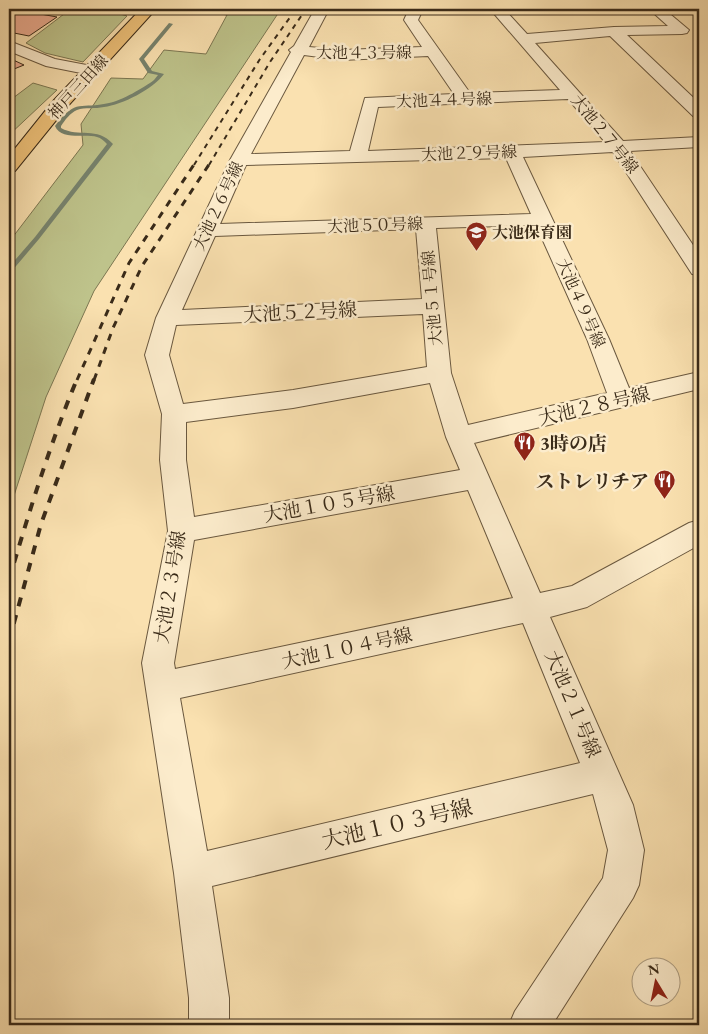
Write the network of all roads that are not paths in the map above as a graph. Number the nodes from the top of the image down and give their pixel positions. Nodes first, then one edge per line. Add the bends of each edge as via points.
1 (149, 9) edge
2 (322, 9) edge
3 (416, 9) edge
4 (496, 9) edge
5 (656, 9) edge
6 (614, 31) junction
7 (525, 39) junction
8 (9, 46) edge
9 (298, 50) junction
10 (431, 51) junction
11 (90, 70) junction
12 (574, 94) junction
13 (692, 96) edge
14 (466, 99) junction
15 (699, 112) edge
16 (699, 142) edge
17 (618, 146) junction
18 (512, 152) junction
19 (358, 156) junction
20 (239, 160) junction
21 (9, 167) edge
22 (543, 219) junction
23 (426, 224) junction
24 (207, 230) junction
25 (699, 269) edge
26 (432, 306) junction
27 (167, 318) junction
28 (438, 373) junction
29 (699, 381) edge
30 (622, 400) junction
31 (174, 414) junction
32 (459, 437) junction
33 (476, 478) junction
34 (182, 531) junction
35 (699, 531) edge
36 (533, 608) junction
37 (161, 687) junction
38 (602, 775) junction
39 (192, 873) junction
40 (209, 1025) edge
41 (529, 1025) edge

1 - 11 main road, 神戸三田線
2 - 9 street, 大池２６号線
3 - 10 street via 411,20
4 - 7 street, 大池２７号線
5 - 6 street via 689,30
6 - 7 street
6 - 13 street
7 - 12 street, 大池２７号線
8 - 11 street via 51,63
9 - 10 street, 大池４３号線 via 342,55
9 - 20 street, 大池２６号線
10 - 14 street
11 - 21 main road, 神戸三田線
12 - 14 street, 大池４４号線
12 - 17 street, 大池２７号線
13 - 15 street
14 - 19 street, 大池４４号線 via 370,102
16 - 17 street, 大池２９号線
17 - 18 street, 大池２９号線
17 - 25 street, 大池２７号線
18 - 19 street, 大池２９号線
18 - 22 street, 大池４９号線
19 - 20 street, 大池２９号線
20 - 24 street, 大池２６号線
22 - 23 street, 大池５０号線
22 - 30 street, 大池４９号線
23 - 24 street, 大池５０号線
23 - 26 street, 大池５１号線
24 - 27 street, 大池２６号線
26 - 27 street, 大池５２号線
26 - 28 street, 大池５１号線
27 - 31 street, 大池２６号線 via 157,355
28 - 31 street via 292,399
28 - 32 street, 大池２１号線
29 - 30 street, 大池２８号線
30 - 32 street, 大池２８号線
31 - 34 street, 大池２３号線 via 173,460
32 - 33 street, 大池２１号線
33 - 34 street, 大池１０５号線
33 - 36 street, 大池２１号線
34 - 37 street, 大池２３号線 via 158,663
35 - 36 street, 大池１０４号線 via 577,598
36 - 37 street, 大池１０４号線
36 - 38 street, 大池２１号線
37 - 39 street, 大池２３号線
38 - 39 street, 大池１０３号線
38 - 41 street, 大池２１号線 via 615,805 626,850 620,885
39 - 40 street, 大池２３号線 via 209,998

